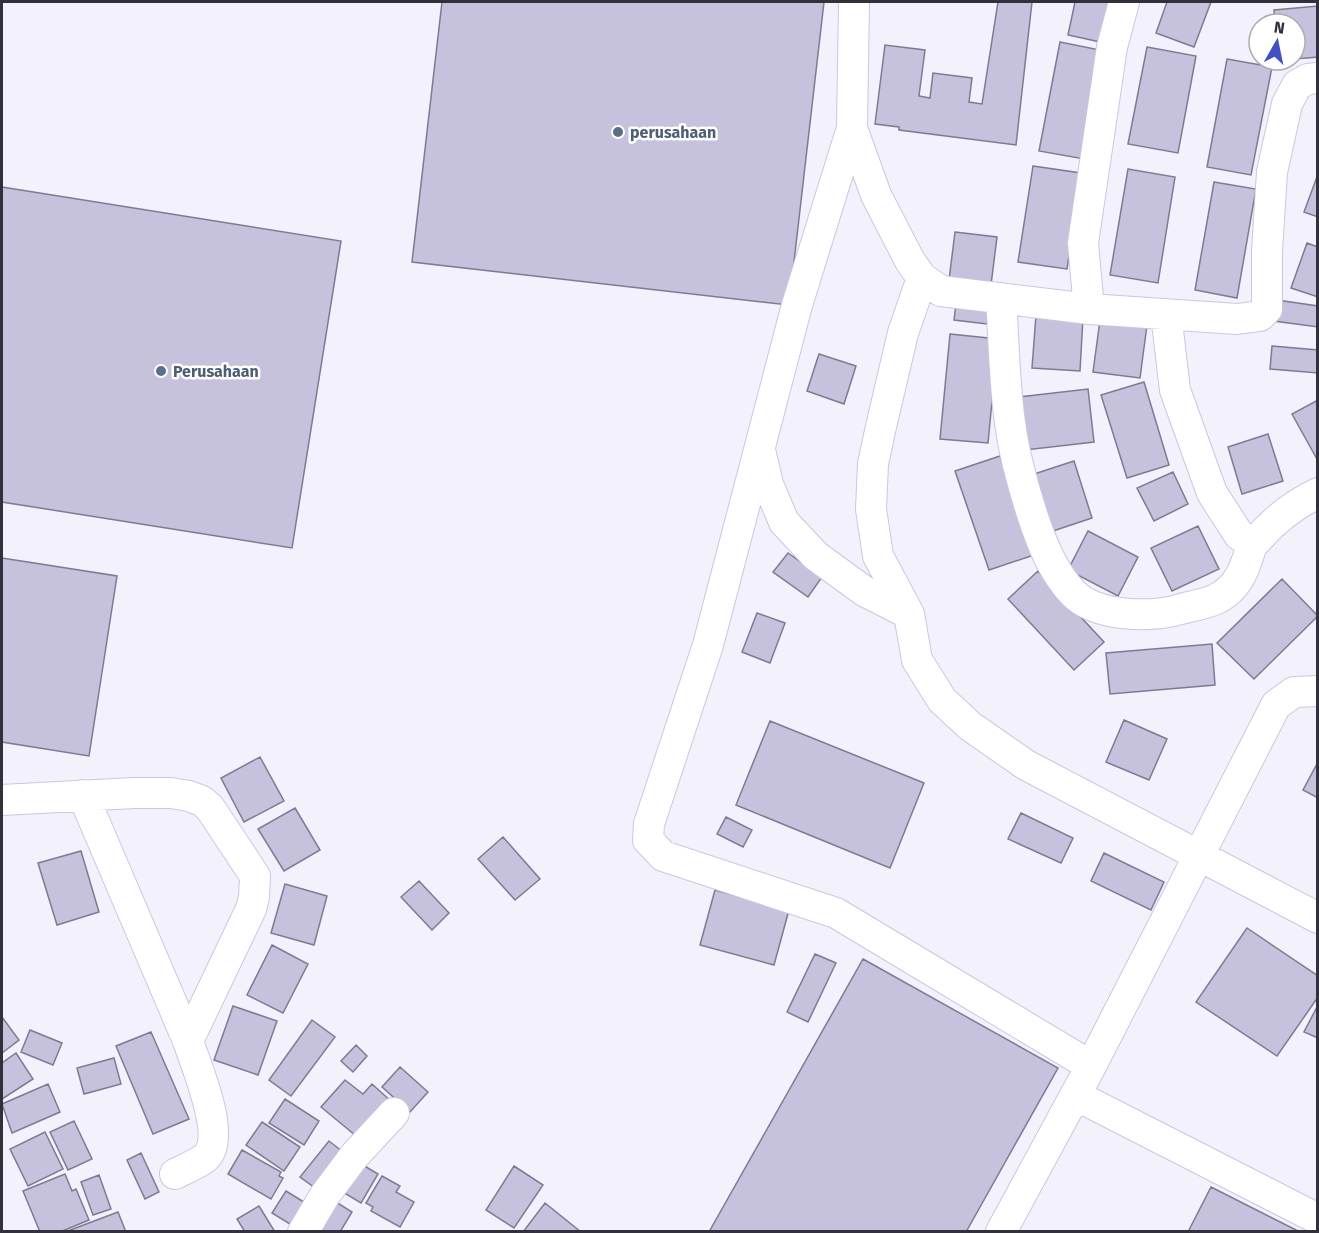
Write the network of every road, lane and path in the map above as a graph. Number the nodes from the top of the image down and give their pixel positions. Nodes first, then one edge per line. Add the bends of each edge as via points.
1 (854, 2) edge
2 (1124, 2) edge
3 (1317, 78) edge
4 (852, 128) junction
5 (922, 278) junction
6 (1001, 298) junction
7 (1089, 309) junction
8 (1166, 314) junction
9 (759, 447) junction
10 (1317, 493) edge
11 (1253, 540) junction
12 (909, 614) junction
13 (1317, 692) edge
14 (83, 795) junction
15 (2, 800) edge
16 (1198, 855) junction
17 (1317, 918) edge
18 (188, 1041) junction
19 (1091, 1066) junction
20 (1075, 1095) junction
21 (394, 1113) dead end
22 (176, 1174) dead end
23 (1317, 1219) edge
24 (303, 1232) edge
25 (1001, 1232) edge

1 - 4 street
2 - 7 street via 1112,47 1083,243
3 - 8 street via 1298,85 1287,104 1272,172 1267,309 1260,316 1237,319
4 - 5 street via 876,195
4 - 9 street via 797,305
5 - 6 street via 941,291
5 - 12 street via 903,333 880,431 873,464 871,509 878,556
6 - 7 street
6 - 11 street via 1011,431 1027,500 1053,567 1074,594 1098,608 1124,613 1172,612 1217,599 1236,584 1248,562
7 - 8 street
8 - 11 street via 1175,390 1212,493 1239,535
9 - 12 street via 768,484 784,522 816,556 864,591
9 - 19 street via 708,645 649,824 648,840 663,856 836,913
10 - 11 street via 1296,503
12 - 16 street via 917,660 942,700 970,726 1026,765
13 - 16 street via 1294,692 1276,705
14 - 15 street
14 - 18 street
14 - 18 street via 171,793 202,801 255,876 250,909
16 - 17 street
16 - 19 street
18 - 22 street via 210,1110 214,1141 205,1157
19 - 20 street
20 - 23 street
20 - 25 street
21 - 24 street via 355,1155

